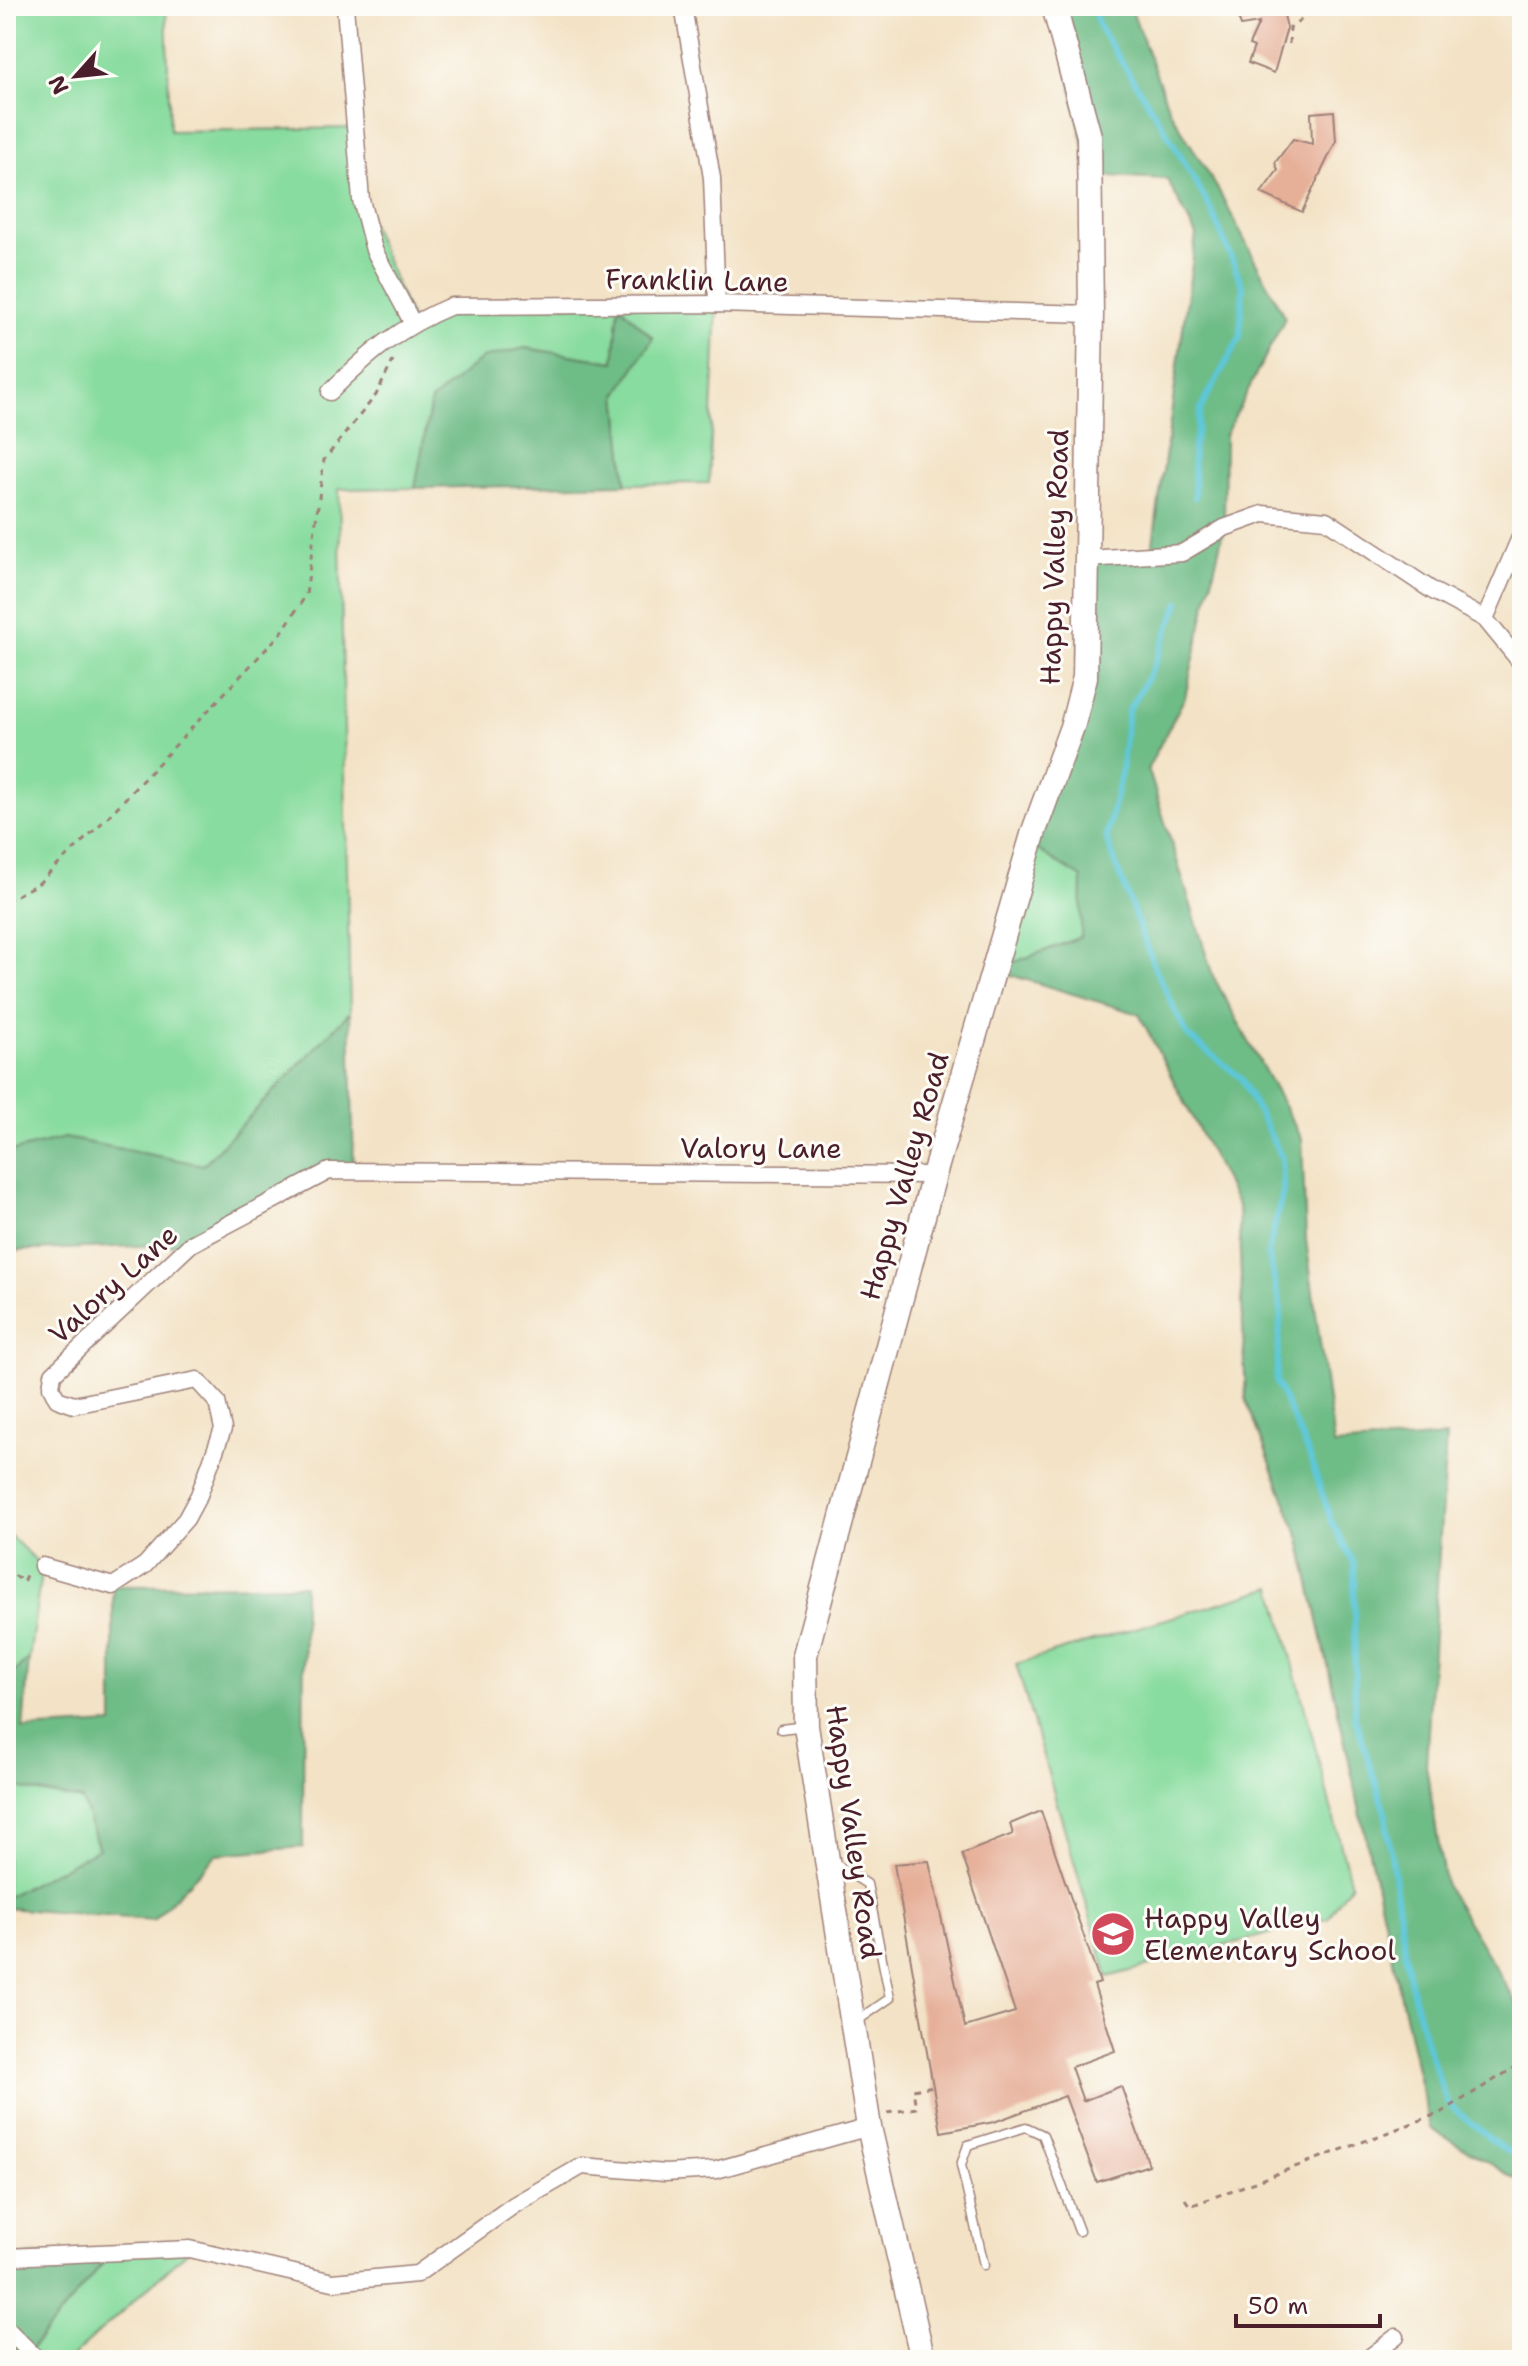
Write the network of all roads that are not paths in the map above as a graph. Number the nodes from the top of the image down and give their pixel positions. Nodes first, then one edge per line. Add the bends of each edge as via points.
1 (345, 6) edge
2 (683, 6) edge
3 (1054, 6) edge
4 (717, 304) junction
5 (1091, 314) junction
6 (412, 322) junction
7 (330, 392) dead end
8 (1522, 533) edge
9 (1087, 559) junction
10 (1485, 619) junction
11 (1522, 664) edge
12 (934, 1175) junction
13 (42, 1566) road end
14 (806, 1726) junction
15 (781, 1729) dead end
16 (827, 1859) junction
17 (853, 2024) junction
18 (868, 2122) junction
19 (1079, 2231) dead end
20 (6, 2257) edge
21 (984, 2265) dead end
22 (6, 2328) edge
23 (1396, 2337) dead end
24 (38, 2360) edge
25 (923, 2360) edge
26 (1366, 2360) edge

1 - 6 street via 361,200 374,250
2 - 4 street via 712,178
3 - 5 street, Happy Valley Road via 1089,136
4 - 5 street, Franklin Lane
4 - 6 street, Franklin Lane via 451,306
5 - 9 street, Happy Valley Road
6 - 7 street, Franklin Lane via 362,359
8 - 10 street
9 - 10 street via 1182,553 1224,528 1263,514 1326,520
9 - 12 street, Happy Valley Road via 1085,677 1034,831
10 - 11 street
12 - 13 street, Valory Lane via 329,1171 191,1244 53,1374 51,1387 57,1399 74,1405 197,1380 217,1402 223,1429 186,1519 145,1565 113,1586
12 - 14 street, Happy Valley Road via 805,1655
14 - 15 lane
14 - 16 street, Happy Valley Road
16 - 17 street, Happy Valley Road
16 - 17 lane via 867,1884 890,1998
17 - 18 street, Happy Valley Road
18 - 20 street via 716,2170 665,2173 582,2166 514,2205 417,2274 333,2282 190,2249
18 - 25 street, Happy Valley Road
19 - 21 lane via 1043,2135 1026,2127 968,2145 961,2165
22 - 24 street
23 - 26 street

